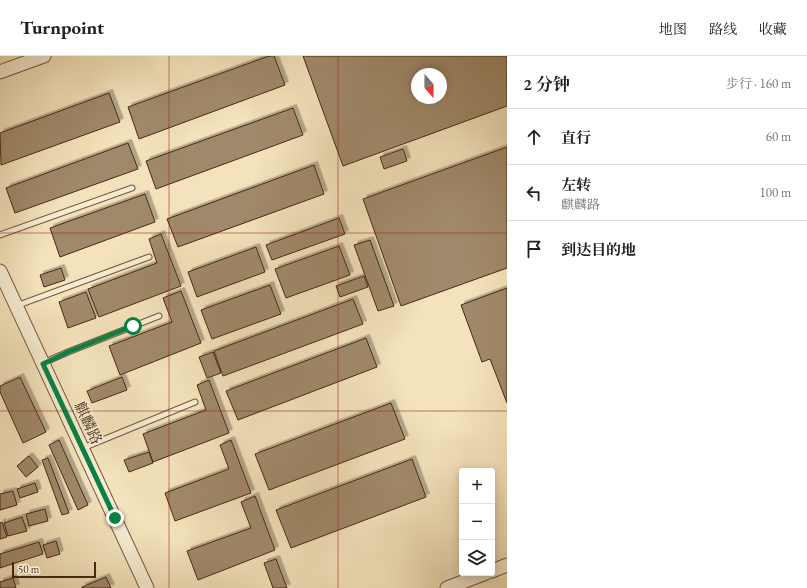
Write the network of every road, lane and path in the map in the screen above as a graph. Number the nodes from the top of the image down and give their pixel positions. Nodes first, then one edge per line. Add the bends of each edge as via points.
1 (44, 56) edge
2 (0, 72) edge
3 (132, 188) dead end
4 (0, 235) edge
5 (149, 257) dead end
6 (0, 271) edge
7 (16, 306) junction
8 (159, 316) dead end
9 (43, 364) junction
10 (195, 402) dead end
11 (82, 448) junction
12 (507, 565) edge
13 (495, 570) edge
14 (478, 576) edge
15 (147, 588) edge
16 (447, 588) edge

1 - 2 street
3 - 4 lane
5 - 7 lane
6 - 7 street, 麒麟路
7 - 9 street, 麒麟路
8 - 9 lane
9 - 11 street, 麒麟路
10 - 11 lane
11 - 15 street, 麒麟路
12 - 13 street
14 - 16 street

